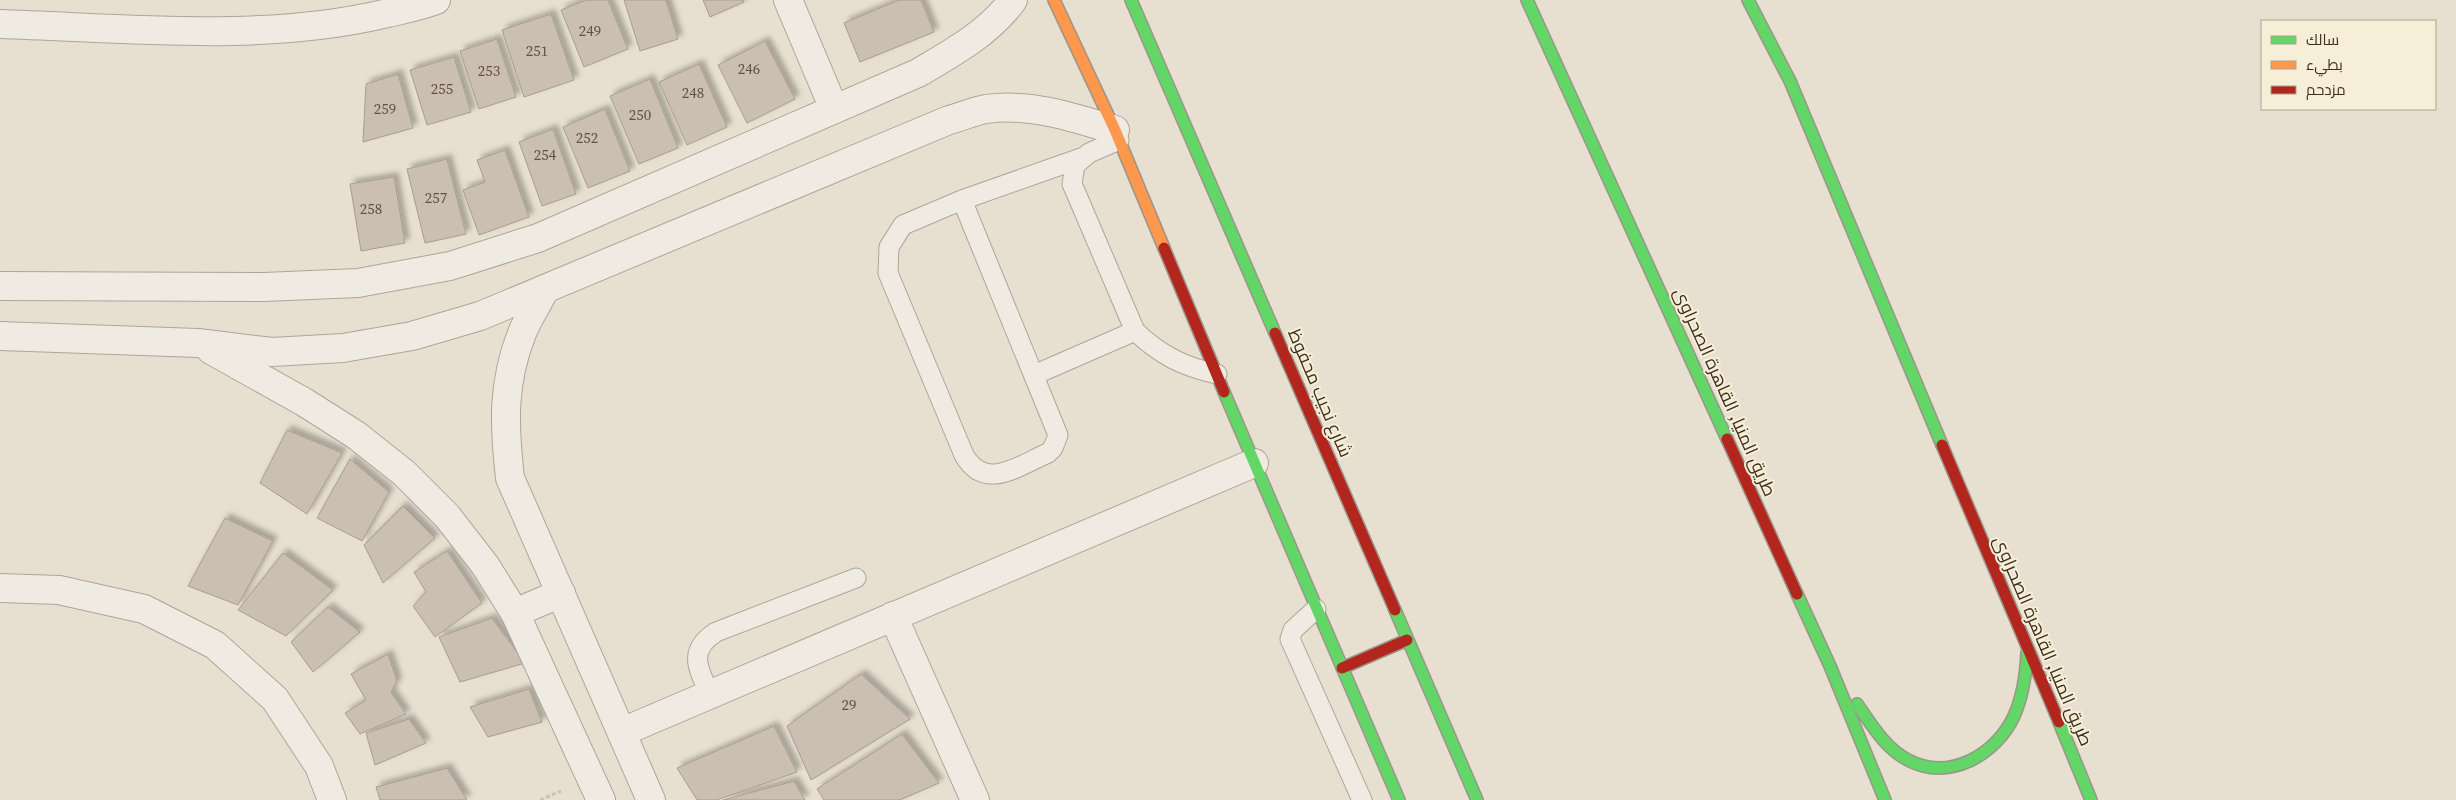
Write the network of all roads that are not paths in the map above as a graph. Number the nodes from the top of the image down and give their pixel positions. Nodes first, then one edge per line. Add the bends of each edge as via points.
1 (436, 0) edge
2 (788, 0) edge
3 (1013, 0) edge
4 (1054, 0) edge
5 (1131, 0) edge
6 (1527, 0) edge
7 (1748, 0) edge
8 (0, 24) edge
9 (834, 109) junction
10 (1117, 135) junction
11 (1081, 158) junction
12 (962, 200) junction
13 (0, 286) edge
14 (545, 289) junction
15 (1135, 331) junction
16 (0, 336) edge
17 (198, 343) junction
18 (1218, 374) junction
19 (1034, 375) junction
20 (1254, 463) junction
21 (856, 578) dead end
22 (0, 588) edge
23 (561, 594) junction
24 (1316, 609) junction
25 (515, 613) junction
26 (893, 616) junction
27 (1407, 640) junction
28 (2027, 648) junction
29 (1830, 666) junction
30 (1342, 668) junction
31 (710, 694) junction
32 (622, 732) junction
33 (332, 800) edge
34 (601, 800) edge
35 (651, 800) edge
36 (975, 800) edge
37 (1362, 800) edge
38 (1399, 800) edge
39 (1477, 800) edge
40 (1885, 800) edge
41 (2091, 800) edge

1 - 8 street via 357,20 282,30
2 - 9 street
3 - 9 street via 965,46 918,73
4 - 10 main road
5 - 27 main road, شارع نجيب محفوظ
6 - 29 main road, طريق المنيا, القاهرة الصحراوى
7 - 28 main road, طريق المنيا, القاهرة الصحراوى via 1790,81
9 - 13 street via 538,238 450,266 349,283 264,287
10 - 11 lane
10 - 14 street via 1057,113 1021,106 984,109 949,120
10 - 18 main road
11 - 12 lane
11 - 15 lane via 1075,165 1072,184
12 - 19 lane
12 - 19 lane via 903,225 889,247 887,260 888,273 964,454 977,470 998,475 1053,448 1058,435
14 - 17 street via 472,319 412,336 343,348 272,352
14 - 23 street via 522,333 511,371 504,429 510,478
15 - 18 lane via 1152,348 1172,360 1194,370
15 - 19 lane
16 - 17 street
17 - 25 street via 349,430 404,473 453,523 485,565
18 - 20 main road
20 - 24 main road
20 - 26 street
21 - 31 lane via 716,632 704,640 698,652 698,667
22 - 33 street via 59,590 144,609 215,645 275,699 319,766
23 - 25 street
23 - 32 street
24 - 30 main road
24 - 37 lane via 1293,630 1290,639
25 - 34 street
26 - 31 street
26 - 36 street
27 - 30 main road
27 - 39 main road, شارع نجيب محفوظ
28 - 29 main road via 2025,682 2014,718 2002,735 1985,754 1961,766 1935,770 1908,761 1886,744
28 - 41 main road, طريق المنيا, القاهرة الصحراوى
29 - 40 main road, طريق المنيا, القاهرة الصحراوى
30 - 38 main road
31 - 32 street
32 - 35 street

